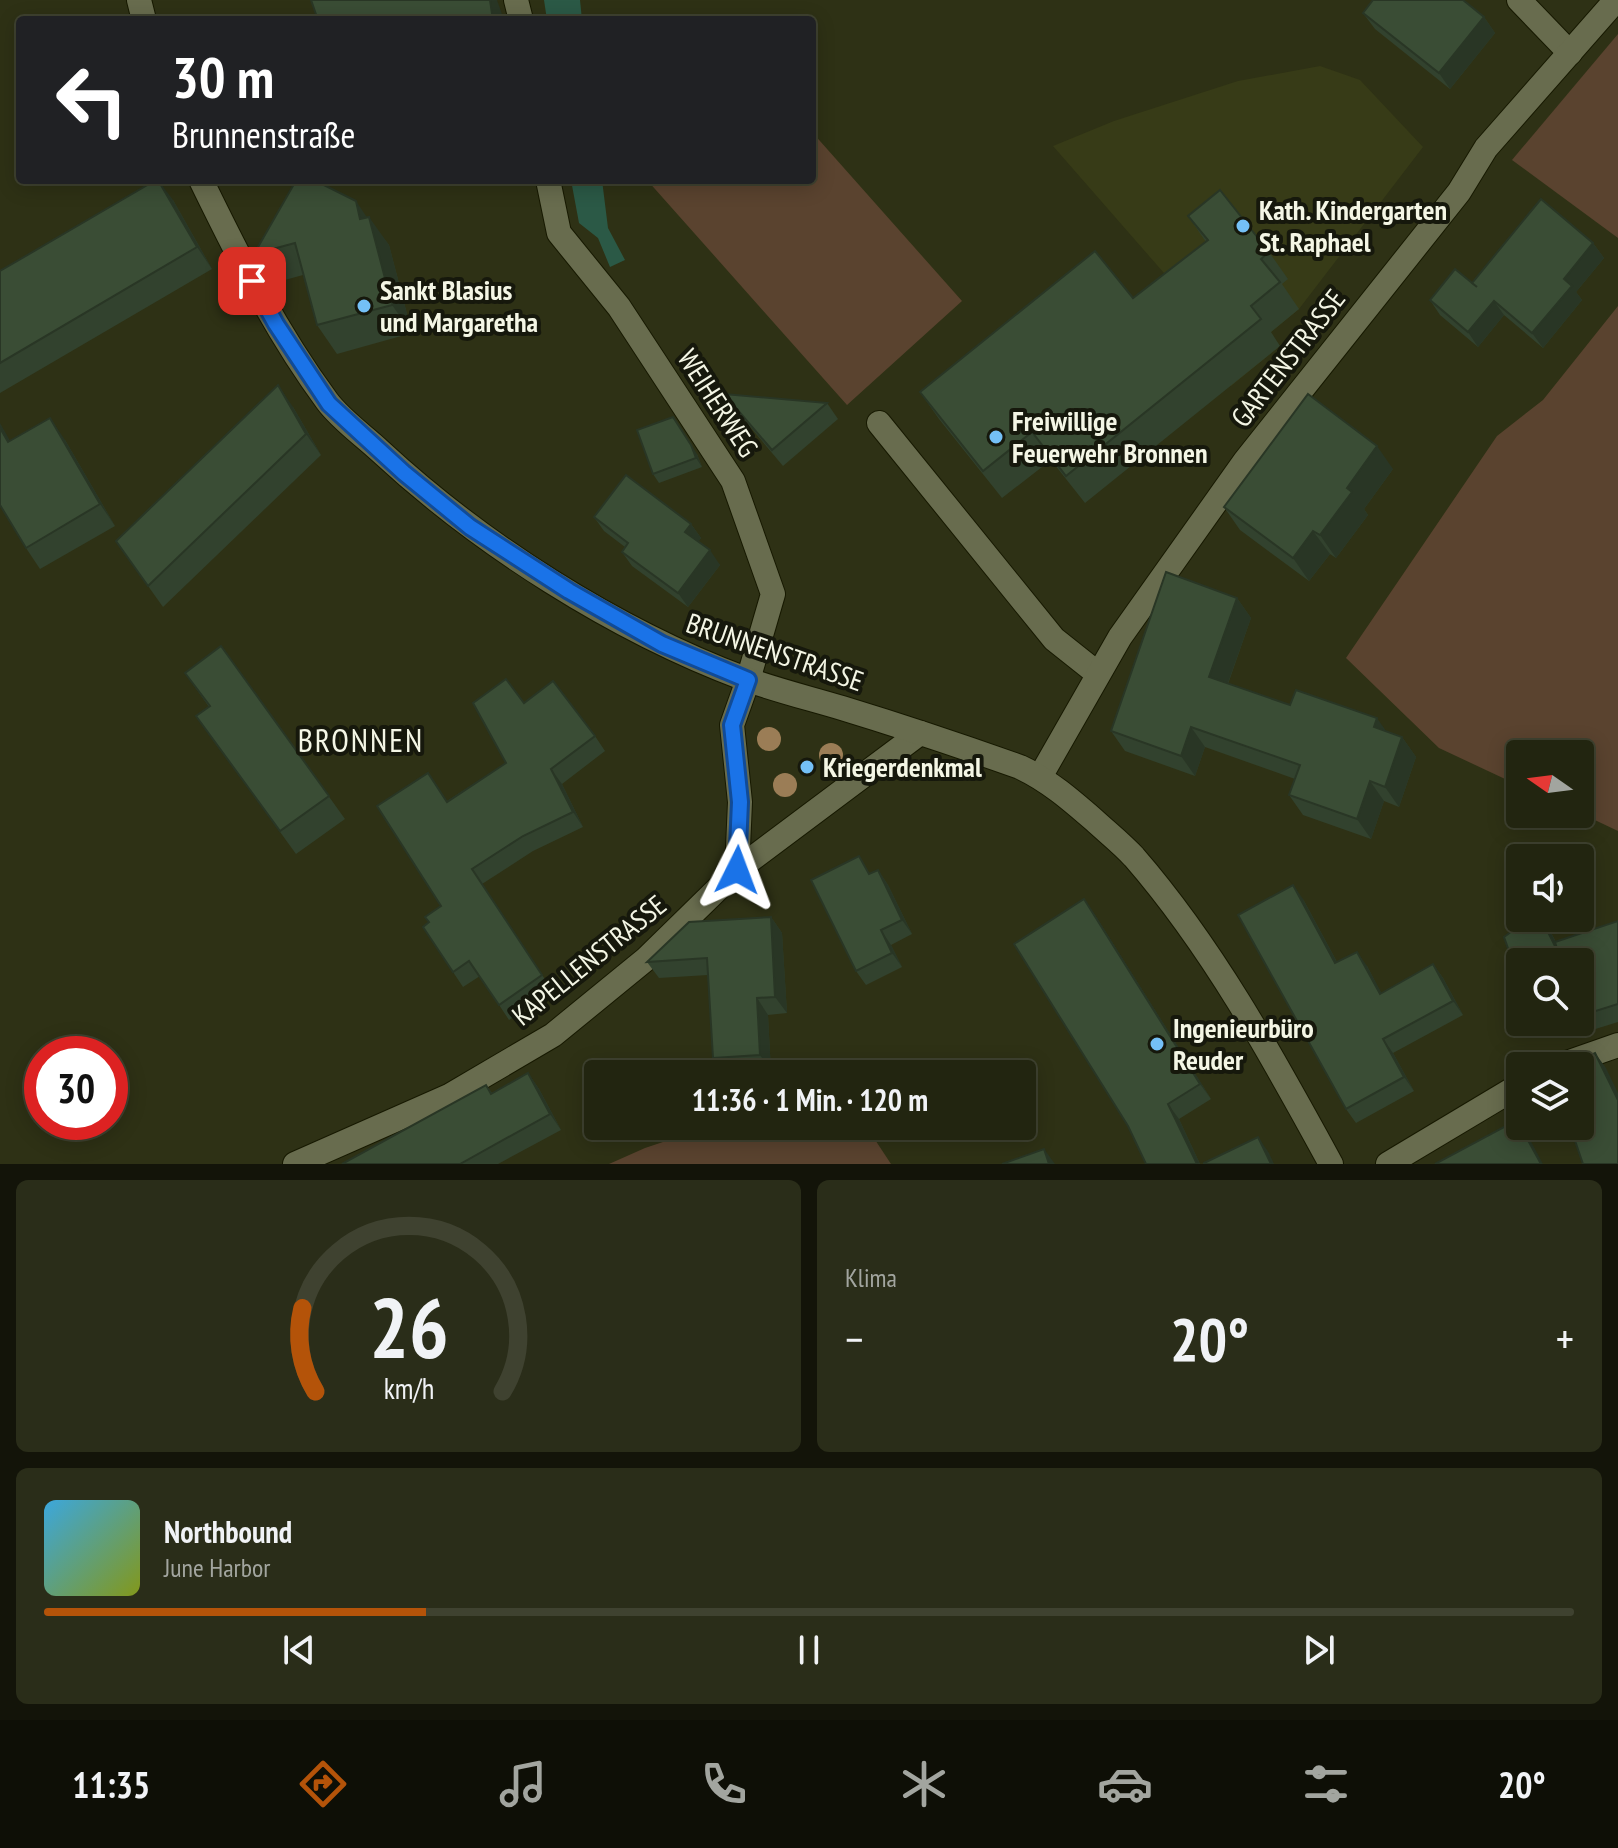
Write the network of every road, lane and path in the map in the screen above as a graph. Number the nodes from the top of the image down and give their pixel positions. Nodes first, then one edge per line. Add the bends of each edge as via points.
1 (1519, 0) edge
2 (1616, 0) edge
3 (1570, 53) junction
4 (203, 184) edge
5 (549, 184) edge
6 (879, 423) dead end
7 (1098, 674) junction
8 (748, 680) junction
9 (920, 733) junction
10 (1040, 777) junction
11 (737, 870) junction
12 (1618, 1045) edge
13 (1594, 1053) edge
14 (1506, 1093) edge
15 (295, 1164) edge
16 (1331, 1164) edge
17 (1388, 1164) edge

1 - 3 street
2 - 3 street, GARTENSTRASSE
3 - 7 street, GARTENSTRASSE via 1486,148 1459,192 1245,461
4 - 8 street, BRUNNENSTRASSE via 276,324 329,404 404,473 470,527 569,591 662,644
5 - 8 street, WEIHERWEG via 559,233 619,307 733,481 773,594
6 - 7 street via 1054,639
7 - 10 street, GARTENSTRASSE
8 - 9 street, BRUNNENSTRASSE
8 - 11 street via 732,725 740,802
9 - 10 street, BRUNNENSTRASSE
9 - 11 street, KAPELLENSTRASSE
10 - 16 street, BRUNNENSTRASSE via 1133,856 1206,953
11 - 15 street, KAPELLENSTRASSE via 646,959 553,1035 449,1096
12 - 13 street
14 - 17 street

